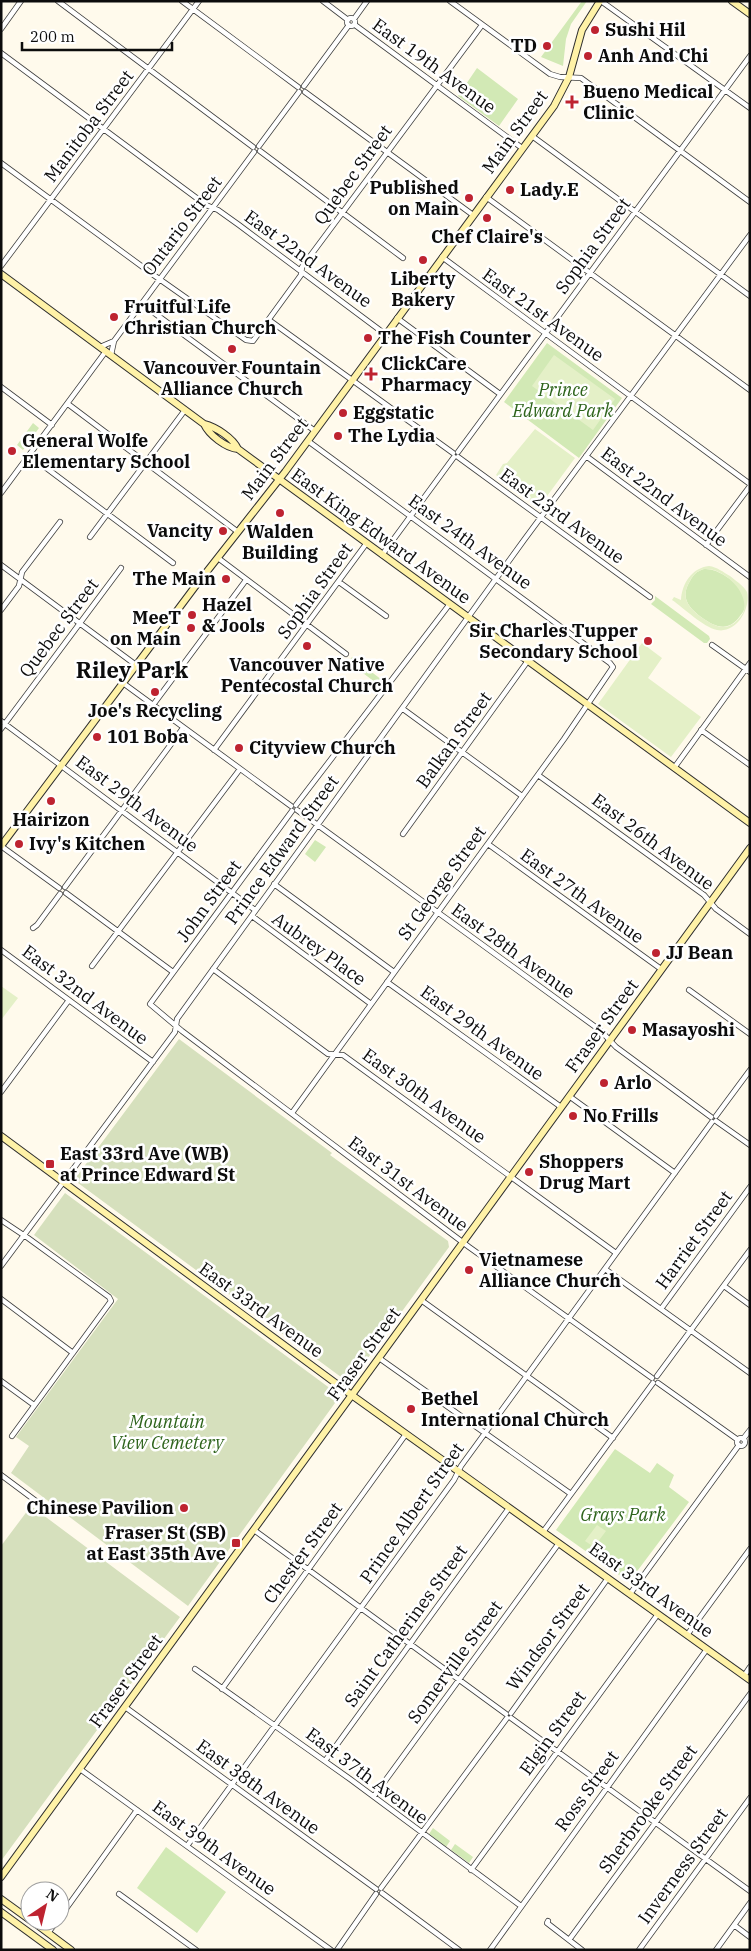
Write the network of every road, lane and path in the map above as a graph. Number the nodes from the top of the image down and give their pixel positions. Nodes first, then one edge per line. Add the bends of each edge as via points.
1 (21, 1) edge
2 (58, 1) edge
3 (182, 1) edge
4 (199, 1) edge
5 (323, 1) edge
6 (367, 1) edge
7 (450, 1) edge
8 (600, 1) edge
9 (732, 1) edge
10 (462, 2) edge
11 (458, 7) junction
12 (193, 10) junction
13 (750, 14) edge
14 (351, 22) junction
15 (482, 25) junction
16 (1, 29) edge
17 (1, 53) edge
18 (750, 56) edge
19 (148, 69) junction
20 (569, 77) junction
21 (437, 85) junction
22 (300, 88) junction
23 (725, 90) junction
24 (750, 108) edge
25 (103, 129) junction
26 (532, 136) junction
27 (522, 148) junction
28 (257, 149) junction
29 (680, 151) junction
30 (388, 152) junction
31 (1, 162) edge
32 (486, 196) junction
33 (51, 200) junction
34 (750, 202) edge
35 (213, 208) junction
36 (635, 212) junction
37 (343, 213) junction
38 (473, 215) junction
39 (750, 235) edge
40 (442, 257) junction
41 (403, 258) dead end
42 (1, 266) edge
43 (302, 271) junction
44 (590, 272) junction
45 (1, 274) edge
46 (720, 274) junction
47 (160, 279) junction
48 (750, 296) edge
49 (142, 304) junction
50 (397, 318) junction
51 (269, 320) junction
52 (546, 333) junction
53 (385, 334) junction
54 (676, 335) junction
55 (114, 340) junction
56 (106, 351) junction
57 (352, 380) junction
58 (1, 388) edge
59 (750, 390) edge
60 (500, 394) junction
61 (631, 396) junction
62 (68, 404) junction
63 (185, 410) junction
64 (52, 424) junction
65 (315, 431) junction
66 (308, 441) junction
67 (29, 455) junction
68 (455, 455) junction
69 (586, 456) junction
70 (146, 462) junction
71 (279, 480) junction
72 (1, 482) edge
73 (750, 485) edge
74 (6, 486) junction
75 (1, 493) edge
76 (108, 514) junction
77 (411, 516) junction
78 (541, 517) junction
79 (60, 522) dead end
80 (238, 532) junction
81 (90, 537) dead end
82 (366, 544) junction
83 (706, 545) junction
84 (382, 555) junction
85 (218, 558) junction
86 (173, 563) dead end
87 (1, 565) edge
88 (121, 568) dead end
89 (497, 578) junction
90 (750, 578) edge
91 (20, 580) junction
92 (246, 580) junction
93 (339, 582) junction
94 (650, 597) dead end
95 (449, 605) junction
96 (1, 610) edge
97 (386, 616) dead end
98 (468, 618) junction
99 (79, 623) junction
100 (307, 625) junction
101 (712, 644) dead end
102 (346, 654) dead end
103 (527, 662) junction
104 (750, 663) edge
105 (136, 665) junction
106 (613, 667) joint
107 (748, 670) edge
108 (123, 683) junction
109 (154, 706) junction
110 (587, 706) junction
111 (403, 709) junction
112 (3, 722) edge
113 (1, 728) edge
114 (183, 728) junction
115 (701, 730) junction
116 (214, 750) junction
117 (462, 752) junction
118 (750, 765) edge
119 (62, 766) junction
120 (674, 768) junction
121 (240, 769) junction
122 (538, 775) junction
123 (522, 796) junction
124 (294, 808) junction
125 (122, 811) junction
126 (750, 823) edge
127 (317, 825) junction
128 (403, 834) dead end
129 (488, 844) junction
130 (1, 846) edge
131 (750, 848) edge
132 (178, 852) junction
133 (274, 884) junction
134 (62, 890) junction
135 (232, 892) junction
136 (710, 902) junction
137 (255, 910) junction
138 (438, 913) junction
139 (252, 916) junction
140 (33, 928) dead end
141 (118, 932) junction
142 (750, 934) edge
143 (1, 950) edge
144 (92, 966) dead end
145 (213, 969) junction
146 (661, 969) junction
147 (173, 972) junction
148 (394, 972) junction
149 (387, 982) junction
150 (690, 990) dead end
151 (69, 1000) junction
152 (371, 1004) junction
153 (152, 1007) joint
154 (176, 1025) junction
155 (750, 1034) edge
156 (609, 1040) junction
157 (335, 1054) junction
158 (152, 1062) junction
159 (750, 1070) edge
160 (1, 1092) edge
161 (569, 1096) junction
162 (561, 1107) junction
163 (292, 1113) junction
164 (714, 1119) junction
165 (1, 1136) edge
166 (750, 1145) edge
167 (675, 1174) junction
168 (510, 1176) junction
169 (64, 1182) junction
170 (750, 1187) edge
171 (1, 1220) edge
172 (24, 1235) junction
173 (462, 1242) junction
174 (750, 1250) edge
175 (616, 1253) junction
176 (1, 1266) edge
177 (605, 1269) junction
178 (724, 1286) junction
179 (1, 1299) edge
180 (421, 1300) junction
181 (750, 1305) edge
182 (660, 1309) junction
183 (569, 1319) junction
184 (691, 1331) junction
185 (73, 1353) junction
186 (379, 1358) junction
187 (750, 1373) edge
188 (527, 1376) junction
189 (658, 1376) junction
190 (652, 1378) junction
191 (1, 1381) edge
192 (658, 1383) junction
193 (653, 1384) junction
194 (353, 1396) junction
195 (34, 1405) junction
196 (750, 1430) edge
197 (486, 1433) junction
198 (406, 1434) junction
199 (12, 1436) dead end
200 (613, 1438) junction
201 (741, 1442) junction
202 (750, 1448) edge
203 (459, 1472) junction
204 (1, 1475) edge
205 (571, 1494) junction
206 (40, 1504) dead end
207 (509, 1508) junction
208 (254, 1530) junction
209 (543, 1532) junction
210 (558, 1543) junction
211 (750, 1549) edge
212 (308, 1569) junction
213 (608, 1578) junction
214 (630, 1594) junction
215 (361, 1608) junction
216 (658, 1614) junction
217 (687, 1635) junction
218 (410, 1644) junction
219 (707, 1649) junction
220 (750, 1667) edge
221 (195, 1669) dead end
222 (744, 1676) junction
223 (460, 1680) junction
224 (750, 1680) edge
225 (222, 1688) junction
226 (750, 1694) edge
227 (126, 1706) junction
228 (509, 1716) junction
229 (275, 1726) junction
230 (558, 1751) junction
231 (325, 1761) junction
232 (80, 1769) junction
233 (231, 1784) junction
234 (607, 1787) junction
235 (374, 1796) junction
236 (750, 1798) edge
237 (137, 1810) junction
238 (655, 1823) junction
239 (422, 1834) junction
240 (187, 1846) junction
241 (706, 1859) junction
242 (472, 1870) junction
243 (1, 1876) edge
244 (379, 1891) junction
245 (750, 1891) edge
246 (119, 1894) dead end
247 (1, 1899) edge
248 (70, 1902) edge
249 (750, 1903) edge
250 (521, 1906) junction
251 (1, 1912) edge
252 (20, 1912) edge
253 (548, 1921) dead end
254 (734, 1925) junction
255 (45, 1931) edge
256 (48, 1933) joint
257 (750, 1937) edge
258 (569, 1940) junction
259 (44, 1947) edge
260 (53, 1950) edge
261 (71, 1950) edge
262 (196, 1950) edge
263 (331, 1950) edge
264 (337, 1950) edge
265 (459, 1950) edge
266 (490, 1950) edge
267 (582, 1950) edge
268 (639, 1950) edge
269 (716, 1950) edge

1 - 16 street
2 - 19 street
3 - 12 street
4 - 12 street, Manitoba Street
5 - 14 street, East 19th Avenue
6 - 14 street, Ontario Street
7 - 11 street
8 - 20 street, Main Street via 582,30
8 - 23 street
9 - 13 street
10 - 11 street
11 - 15 street
12 - 19 street, Manitoba Street
12 - 22 street
14 - 21 street, East 19th Avenue
14 - 22 street, Ontario Street
15 - 20 street via 540,68 558,77
15 - 21 street, Quebec Street
17 - 25 street, East 22nd Avenue
18 - 23 street, Sophia Street
19 - 25 street, Manitoba Street
19 - 28 street
20 - 26 street, Main Street via 559,99
20 - 29 street via 581,78
21 - 27 street, East 19th Avenue
21 - 30 street, Quebec Street
22 - 28 street, Ontario Street
22 - 30 street
23 - 24 street
23 - 29 street, Sophia Street
25 - 33 street, Manitoba Street
25 - 35 street, East 22nd Avenue
26 - 27 street, Main Street
26 - 36 street
27 - 32 street, Main Street
28 - 35 street, Ontario Street
28 - 37 street
29 - 34 street
29 - 36 street, Sophia Street
30 - 37 street, Quebec Street
30 - 38 street
31 - 33 street
32 - 38 street, Main Street
32 - 44 street
33 - 42 street, Manitoba Street
33 - 47 street
35 - 43 street, East 22nd Avenue
35 - 47 street, Ontario Street
36 - 44 street, Sophia Street
36 - 46 street
37 - 41 street
37 - 43 street, Quebec Street
38 - 40 street, Main Street
39 - 46 street, Prince Edward Street
40 - 50 street, Main Street
40 - 52 street, East 21st Avenue
43 - 51 street, Quebec Street
43 - 53 street, East 22nd Avenue
44 - 52 street, Sophia Street
44 - 54 street
45 - 56 street, East King Edward Avenue
46 - 48 street
46 - 54 street, Prince Edward Street
47 - 49 street, Ontario Street
47 - 51 street, Quebec Street via 250,341
49 - 55 street, Ontario Street
49 - 65 street
50 - 53 street, Main Street
50 - 60 street
51 - 57 street, East 23rd Avenue
52 - 60 street, Sophia Street
52 - 61 street, East 21st Avenue
53 - 57 street, Main Street
54 - 59 street
54 - 61 street, Prince Edward Street
55 - 56 street, Ontario Street
55 - 56 street, Ontario Street
56 - 62 street, Ontario Street
56 - 63 street, East King Edward Avenue
57 - 65 street, Main Street
57 - 68 street, East 23rd Avenue
58 - 64 street
60 - 68 street, Sophia Street
61 - 69 street, Prince Edward Street
61 - 73 street, East 21st Avenue
62 - 64 street, Ontario Street
62 - 70 street
63 - 70 street
63 - 71 street, East King Edward Avenue via 204,424 207,431 238,449
64 - 67 street, Ontario Street
65 - 66 street, Main Street
66 - 71 street, Main Street
66 - 77 street, East 24th Avenue
67 - 74 street, Ontario Street
67 - 76 street
68 - 77 street, Sophia Street
68 - 78 street, East 23rd Avenue
69 - 78 street, Prince Edward Street
69 - 83 street, East 22nd Avenue
70 - 76 street
70 - 80 street
71 - 80 street, Main Street
71 - 82 street, East King Edward Avenue
72 - 74 street
73 - 83 street
74 - 75 street, Ontario Street
76 - 81 street
76 - 86 street
77 - 84 street, Sophia Street
77 - 89 street, East 24th Avenue
78 - 89 street, Prince Edward Street
78 - 94 street, East 23rd Avenue
79 - 91 street via 22,572
80 - 85 street, Main Street
82 - 84 street, East King Edward Avenue
82 - 93 street, Sophia Street
83 - 90 street, East 22nd Avenue
84 - 95 street, East King Edward Avenue
85 - 92 street
85 - 105 street, Main Street
87 - 91 street
88 - 99 street, Quebec Street
89 - 98 street, Prince Edward Street
89 - 106 street, East 24th Avenue
91 - 96 street
91 - 99 street
92 - 100 street
92 - 109 street
93 - 97 street
93 - 100 street, Sophia Street
95 - 98 street, East King Edward Avenue
95 - 124 street, John Street
98 - 103 street, East King Edward Avenue
98 - 111 street, Prince Edward Street
99 - 105 street
99 - 112 street, Quebec Street
100 - 102 street
100 - 116 street, Sophia Street
101 - 107 street
103 - 110 street, East King Edward Avenue
103 - 117 street, Balkan Street
104 - 107 street
105 - 108 street, Main Street
106 - 110 street, St George Street
107 - 115 street
108 - 109 street, East 28th Avenue
108 - 119 street, Main Street
109 - 114 street, East 28th Avenue
110 - 120 street, East King Edward Avenue
110 - 122 street, St George Street
111 - 117 street
111 - 127 street, Prince Edward Street
112 - 113 street, Quebec Street
112 - 119 street, East 29th Avenue
114 - 116 street, East 28th Avenue
114 - 125 street
115 - 118 street
115 - 120 street
116 - 121 street, East 28th Avenue
117 - 123 street
117 - 128 street, Balkan Street
119 - 125 street, East 29th Avenue
119 - 130 street, Main Street
120 - 126 street, East King Edward Avenue
121 - 124 street, East 28th Avenue
121 - 132 street
122 - 123 street, St George Street
122 - 136 street, East 26th Avenue
123 - 129 street, St George Street
124 - 127 street, East 28th Avenue
124 - 135 street, John Street
125 - 132 street, East 29th Avenue
125 - 134 street
127 - 133 street, Prince Edward Street
127 - 138 street, East 28th Avenue
129 - 138 street, St George Street
129 - 146 street, East 27th Avenue
130 - 134 street
131 - 136 street, Fraser Street
132 - 135 street, East 29th Avenue
132 - 141 street
133 - 137 street, Prince Edward Street
133 - 148 street
134 - 140 street
134 - 141 street
135 - 137 street, East 29th Avenue
135 - 147 street, John Street
136 - 142 street, East 26th Avenue
136 - 146 street, Fraser Street
137 - 139 street, Prince Edward Street
138 - 148 street, St George Street
138 - 156 street, East 28th Avenue
139 - 145 street, Prince Edward Street
139 - 152 street, Aubrey Place
141 - 144 street
141 - 147 street
143 - 151 street, East 32nd Avenue
145 - 154 street, Prince Edward Street
145 - 157 street, East 30th Avenue via 328,1054
146 - 156 street, Fraser Street
147 - 153 street, John Street via 152,999
148 - 149 street, St George Street
149 - 152 street, St George Street
149 - 162 street, East 29th Avenue
150 - 155 street
151 - 158 street, East 32nd Avenue
151 - 160 street
152 - 157 street, St George Street
153 - 154 street, East 31st Avenue
154 - 158 street, Prince Edward Street via 175,1032
154 - 163 street, East 31st Avenue
156 - 161 street, Fraser Street
156 - 164 street, East 28th Avenue
157 - 163 street, St George Street
157 - 168 street, East 30th Avenue via 343,1055
158 - 169 street, Prince Edward Street
159 - 164 street, Prince Albert Street
161 - 162 street, Fraser Street
161 - 167 street
162 - 168 street, Fraser Street
163 - 173 street, East 31st Avenue
164 - 166 street, East 28th Avenue
164 - 167 street, Prince Albert Street
165 - 169 street, East 33rd Avenue
167 - 175 street, Prince Albert Street
168 - 173 street, Fraser Street
168 - 175 street, East 30th Avenue
169 - 172 street, Prince Edward Street
169 - 194 street, East 33rd Avenue
170 - 182 street, Harriet Street
171 - 172 street
172 - 176 street, Prince Edward Street
172 - 185 street via 111,1301
173 - 180 street, Fraser Street
173 - 183 street, East 31st Avenue
174 - 178 street
175 - 177 street, Prince Albert Street
177 - 182 street
177 - 183 street, Prince Albert Street
178 - 181 street
178 - 184 street
179 - 185 street
180 - 186 street, Fraser Street
180 - 188 street
182 - 184 street
183 - 188 street, Prince Albert Street
183 - 190 street, East 31st Avenue
184 - 187 street
184 - 189 street
185 - 195 street
186 - 194 street, Fraser Street
186 - 197 street
188 - 197 street, Prince Albert Street
188 - 200 street
189 - 190 street
189 - 192 street
190 - 193 street
191 - 195 street
192 - 193 street
192 - 201 street
193 - 200 street
194 - 198 street, East 33rd Avenue
194 - 208 street, Fraser Street
195 - 199 street
196 - 201 street
197 - 203 street, Prince Albert Street
197 - 205 street
198 - 203 street, East 33rd Avenue
198 - 212 street, Chester Street
200 - 205 street
201 - 202 street
201 - 214 street
203 - 207 street, East 33rd Avenue
203 - 215 street, Prince Albert Street
204 - 206 street
205 - 209 street
207 - 209 street, East 33rd Avenue
207 - 218 street, Saint Catherines Street
208 - 212 street
208 - 227 street, Fraser Street
209 - 210 street, East 33rd Avenue
210 - 213 street, East 33rd Avenue
210 - 223 street, Somerville Street
211 - 217 street
212 - 215 street
212 - 225 street, Chester Street
213 - 214 street, East 33rd Avenue
213 - 228 street, Windsor Street
214 - 216 street, East 33rd Avenue
215 - 218 street
215 - 229 street, Prince Albert Street
216 - 217 street, East 33rd Avenue
216 - 230 street, Elgin Street
217 - 219 street, East 33rd Avenue
218 - 223 street
218 - 231 street, Saint Catherines Street
219 - 222 street, East 33rd Avenue
219 - 234 street, Ross Street
220 - 222 street
221 - 225 street, East 37th Avenue
222 - 224 street, East 33rd Avenue
223 - 228 street
223 - 235 street, Somerville Street
225 - 229 street, East 37th Avenue
226 - 238 street, Sherbrooke Street
227 - 232 street, Fraser Street
227 - 233 street, East 38th Avenue
228 - 230 street
228 - 239 street, Windsor Street
229 - 231 street, East 37th Avenue
229 - 233 street, Prince Albert Street
230 - 234 street
230 - 242 street, Elgin Street
231 - 235 street, East 37th Avenue
232 - 237 street, East 39th Avenue
232 - 243 street, Fraser Street
233 - 240 street, Prince Albert Street
233 - 244 street, East 38th Avenue
234 - 238 street
234 - 250 street, Ross Street
235 - 239 street, East 37th Avenue
236 - 241 street, Inverness Street
237 - 240 street, East 39th Avenue
237 - 248 street
238 - 241 street
238 - 258 street, Sherbrooke Street
239 - 242 street, East 37th Avenue
239 - 244 street, Windsor Street
240 - 263 street, East 39th Avenue
241 - 245 street
241 - 268 street, Inverness Street
242 - 250 street, East 37th Avenue
244 - 264 street, Windsor Street
244 - 265 street, East 38th Avenue
246 - 262 street
247 - 252 street
249 - 254 street
250 - 266 street, Ross Street
251 - 259 street
253 - 258 street via 547,1924
254 - 257 street
254 - 269 street
255 - 256 street
256 - 261 street
258 - 267 street
259 - 260 street

